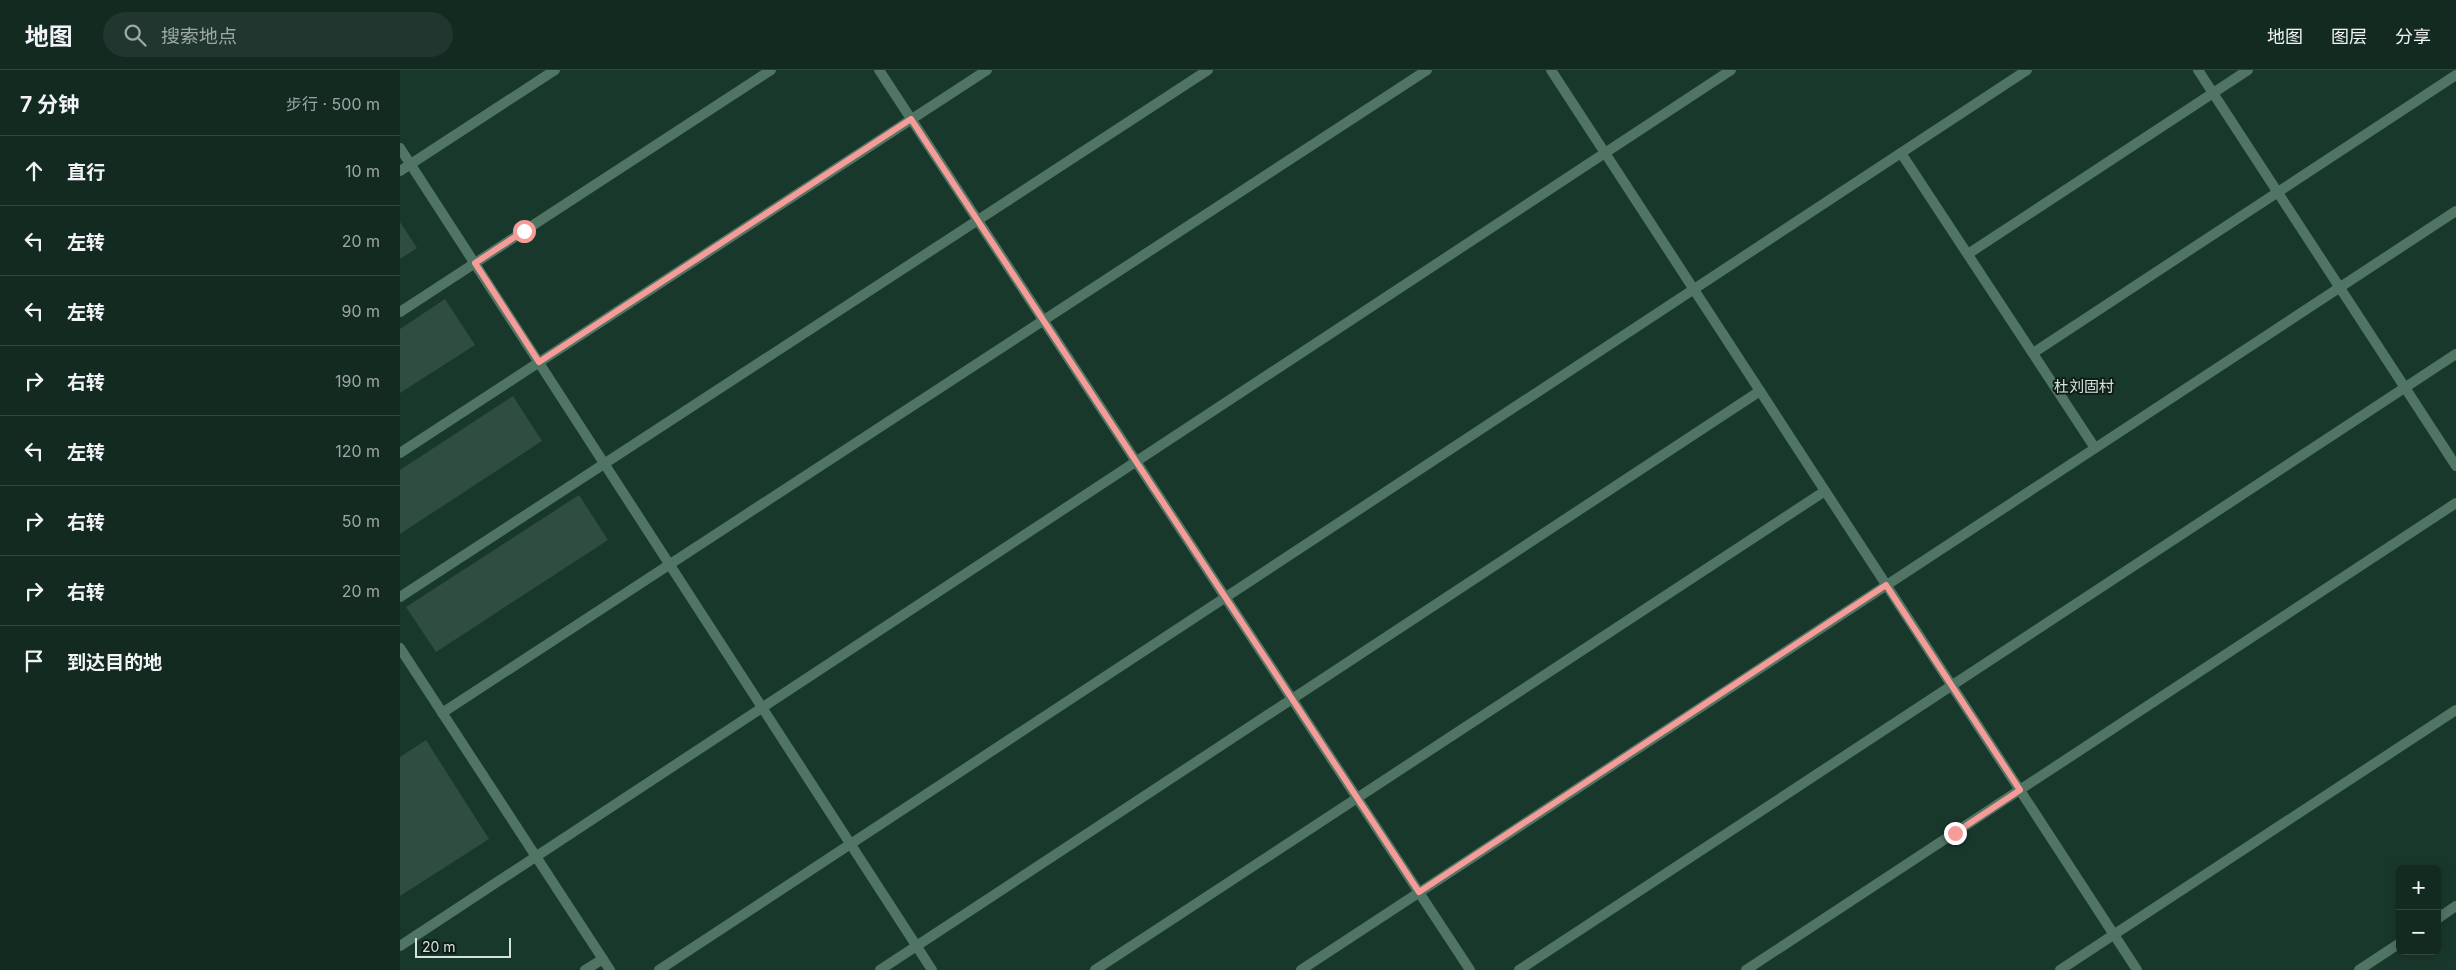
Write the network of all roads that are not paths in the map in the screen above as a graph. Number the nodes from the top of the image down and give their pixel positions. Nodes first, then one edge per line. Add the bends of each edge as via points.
1 (555, 70) edge
2 (771, 70) edge
3 (879, 70) edge
4 (987, 70) edge
5 (1208, 70) edge
6 (1428, 70) edge
7 (1551, 70) edge
8 (1732, 70) edge
9 (2027, 70) edge
10 (2198, 70) edge
11 (2248, 70) edge
12 (2456, 75) edge
13 (2213, 93) junction
14 (911, 119) junction
15 (400, 148) edge
16 (1605, 153) junction
17 (1901, 153) junction
18 (410, 164) junction
19 (400, 171) edge
20 (2278, 192) junction
21 (2456, 210) edge
22 (978, 220) junction
23 (1968, 254) junction
24 (475, 263) junction
25 (2339, 287) junction
26 (1694, 290) junction
27 (400, 312) edge
28 (1044, 320) junction
29 (2033, 354) junction
30 (2456, 354) edge
31 (539, 362) junction
32 (2405, 388) junction
33 (1760, 391) junction
34 (2095, 448) junction
35 (400, 453) edge
36 (1137, 462) junction
37 (604, 464) junction
38 (2456, 466) edge
39 (1824, 490) junction
40 (2456, 503) edge
41 (670, 564) junction
42 (1886, 585) junction
43 (400, 597) edge
44 (1226, 597) junction
45 (400, 648) edge
46 (1951, 686) junction
47 (1292, 699) junction
48 (763, 708) junction
49 (2456, 710) edge
50 (442, 713) junction
51 (2020, 790) junction
52 (1357, 798) junction
53 (850, 844) junction
54 (536, 857) junction
55 (1419, 892) junction
56 (2456, 906) edge
57 (2441, 916) edge
58 (2114, 935) junction
59 (400, 946) edge
60 (916, 946) junction
61 (2396, 947) edge
62 (602, 958) junction
63 (585, 970) edge
64 (610, 970) edge
65 (659, 970) edge
66 (880, 970) edge
67 (932, 970) edge
68 (1096, 970) edge
69 (1301, 970) edge
70 (1470, 970) edge
71 (1519, 970) edge
72 (1746, 970) edge
73 (2060, 970) edge
74 (2136, 970) edge
75 (2360, 970) edge

1 - 18 street
2 - 24 street
3 - 14 street
4 - 14 street
5 - 22 street
6 - 28 street
7 - 16 street
8 - 16 street
9 - 17 street
10 - 13 street
11 - 13 street
12 - 20 street
13 - 20 street
13 - 23 street
14 - 22 street
14 - 31 street
15 - 18 street
16 - 26 street
16 - 36 street
17 - 23 street
17 - 26 street
18 - 19 street
18 - 24 street
20 - 25 street
20 - 29 street
21 - 25 street
22 - 28 street
22 - 37 street
23 - 29 street
24 - 27 street
24 - 31 street
25 - 32 street
25 - 34 street
26 - 33 street
26 - 44 street
28 - 36 street
28 - 41 street
29 - 34 street
30 - 32 street
31 - 35 street
31 - 37 street
32 - 38 street
32 - 46 street
33 - 39 street
33 - 47 street
34 - 42 street
36 - 44 street
36 - 48 street
37 - 41 street
37 - 43 street
39 - 42 street
39 - 52 street
40 - 51 street
41 - 48 street
41 - 50 street
42 - 46 street
42 - 55 street
44 - 47 street
44 - 53 street
45 - 50 street
46 - 51 street
46 - 71 street
47 - 52 street
47 - 60 street
48 - 53 street
48 - 54 street
49 - 58 street
50 - 54 street
51 - 58 street
51 - 72 street
52 - 55 street
52 - 68 street
53 - 60 street
53 - 65 street
54 - 59 street
54 - 62 street
55 - 69 street
55 - 70 street
56 - 57 street
58 - 73 street
58 - 74 street
60 - 66 street
60 - 67 street
61 - 75 street
62 - 63 street
62 - 64 street

